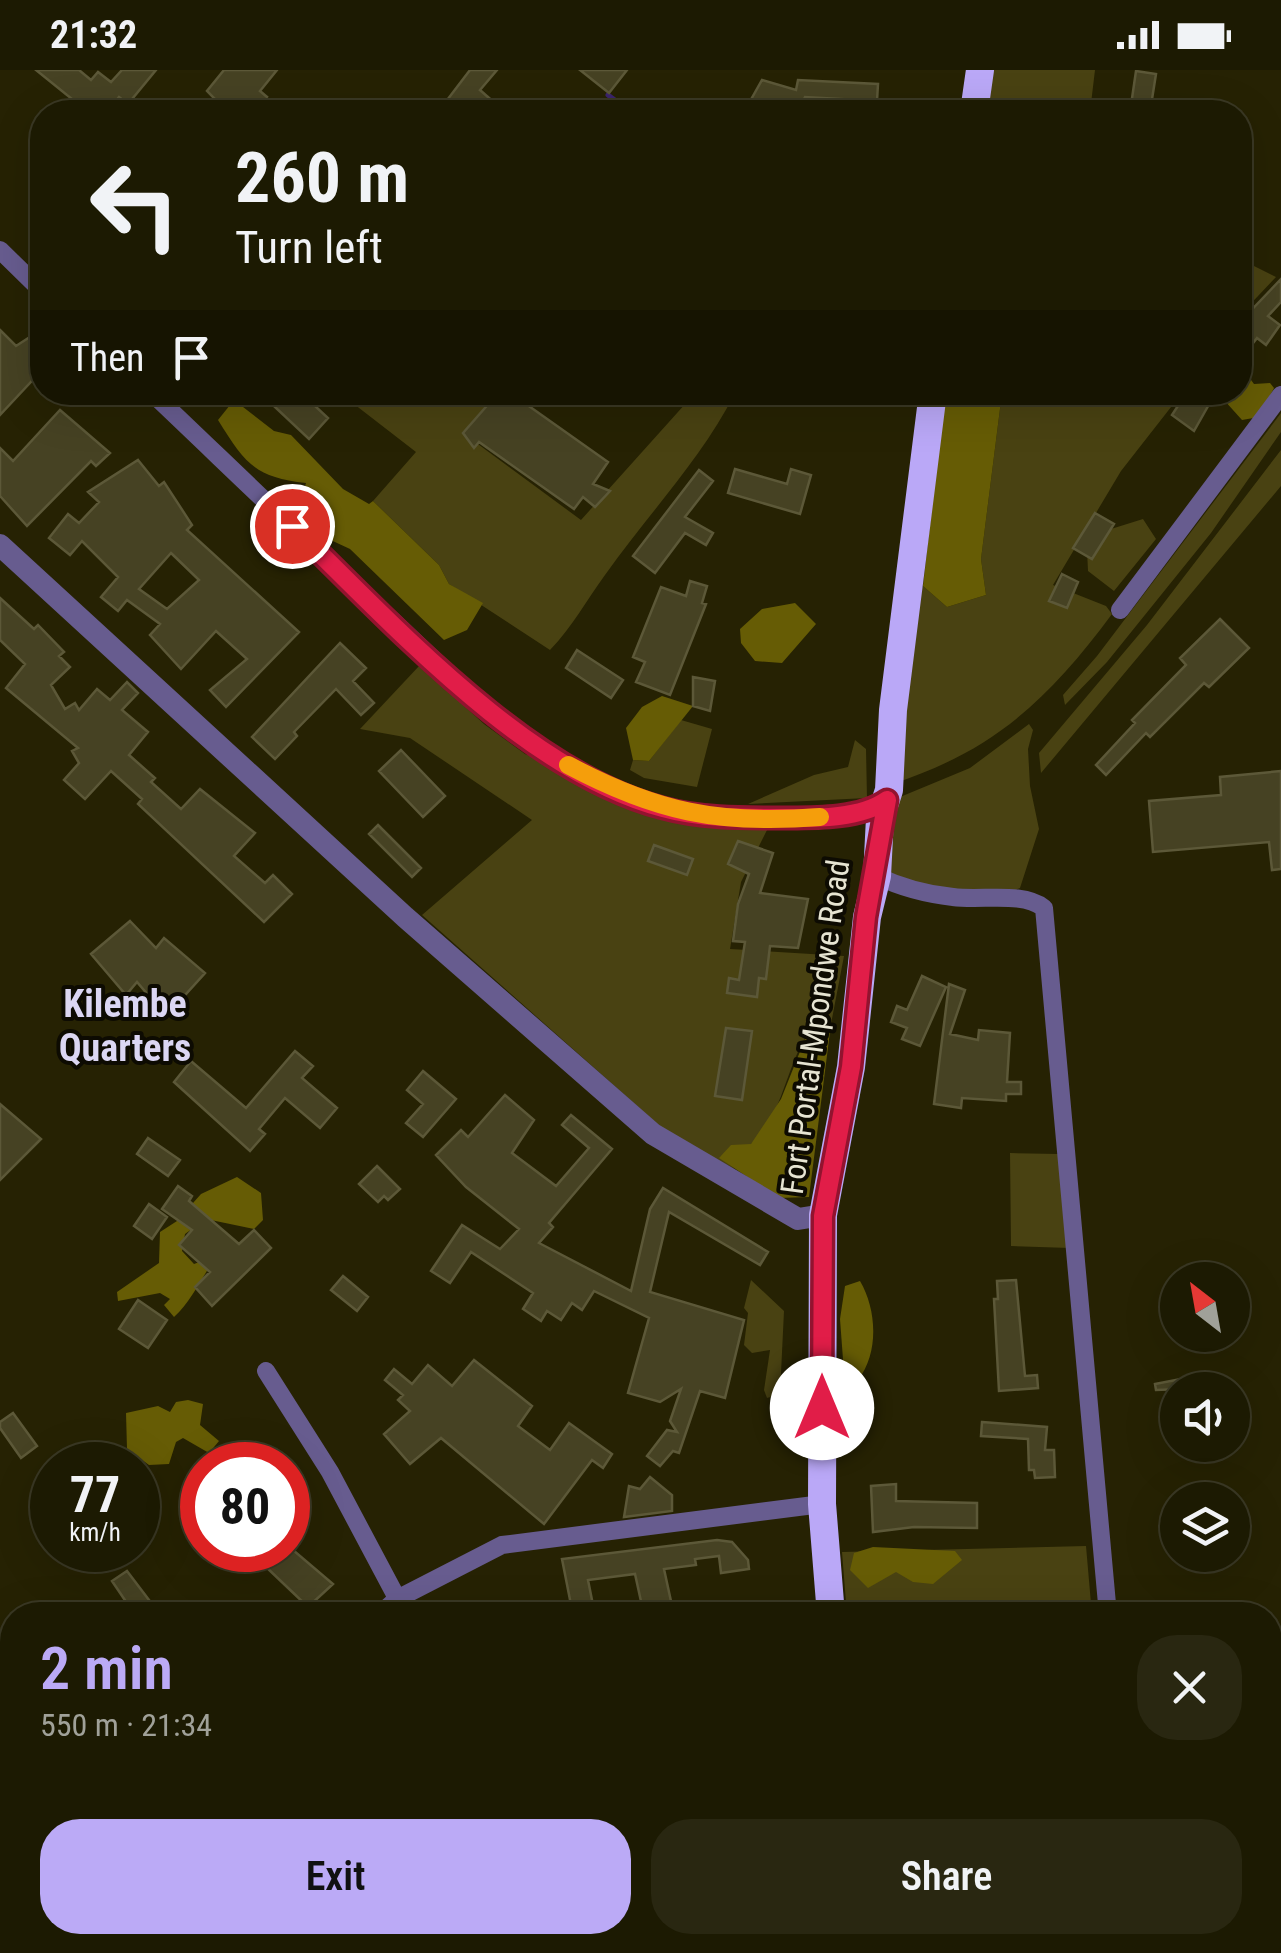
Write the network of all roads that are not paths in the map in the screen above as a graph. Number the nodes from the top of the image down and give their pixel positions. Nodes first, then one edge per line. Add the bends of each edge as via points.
1 (980, 70) edge
2 (976, 100) edge
3 (0, 250) edge
4 (30, 279) edge
5 (1281, 395) edge
6 (166, 405) edge
7 (932, 405) edge
8 (0, 545) edge
9 (1120, 610) dead end
10 (887, 800) junction
11 (877, 876) junction
12 (823, 1216) junction
13 (266, 1371) dead end
14 (822, 1504) junction
15 (399, 1602) edge
16 (410, 1602) edge
17 (829, 1602) edge
18 (1107, 1602) edge

1 - 2 highway
3 - 4 street
5 - 9 street
6 - 10 street via 450,677 554,758 663,808 730,818 816,818 876,808
7 - 10 highway, Fort Portal-Mpondwe Road
8 - 12 street via 653,1134 798,1220
10 - 11 highway, Fort Portal-Mpondwe Road
11 - 12 highway, Fort Portal-Mpondwe Road
11 - 18 street via 909,891 1031,898 1044,908
12 - 14 highway, Fort Portal-Mpondwe Road
13 - 15 street
14 - 16 street via 502,1545
14 - 17 highway, Fort Portal-Mpondwe Road

